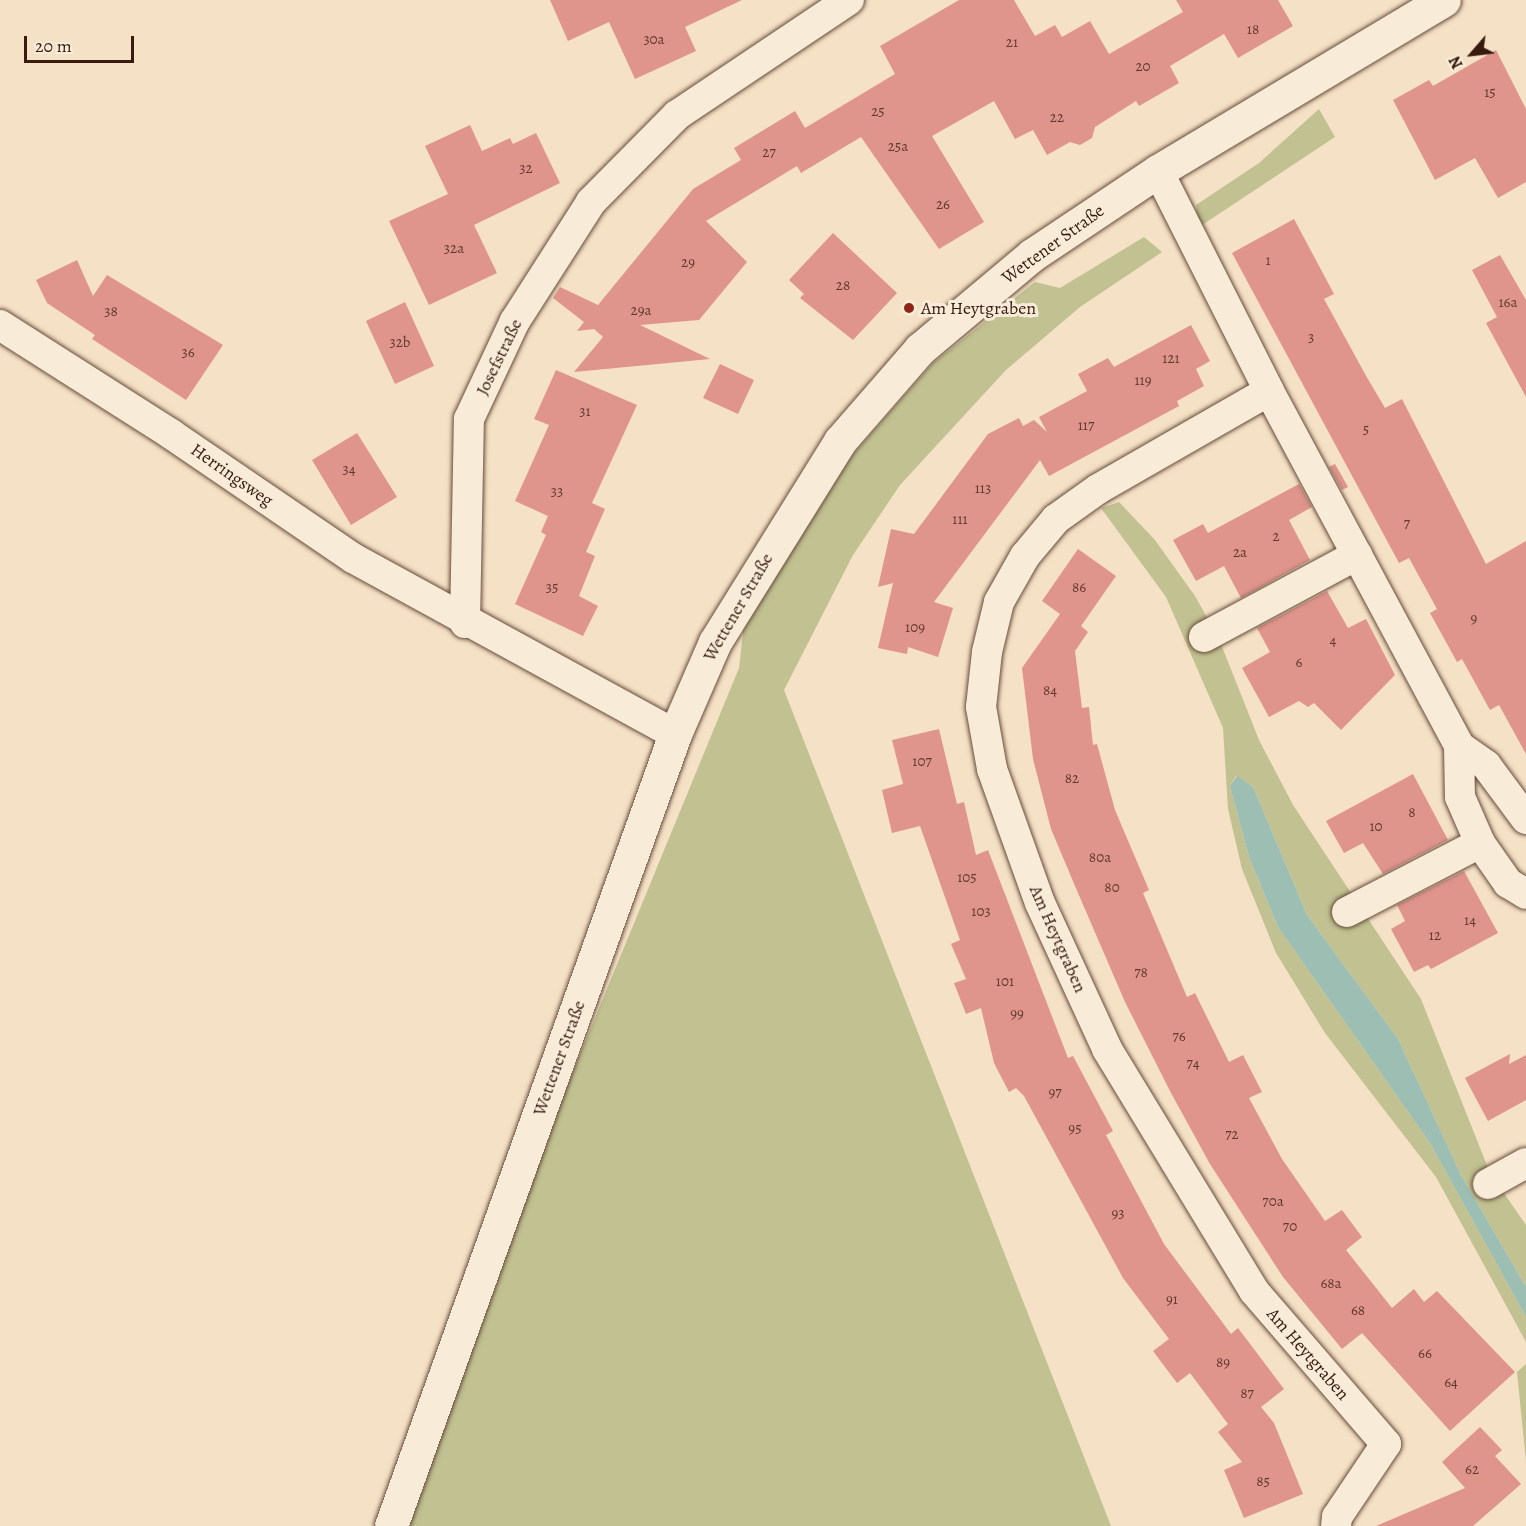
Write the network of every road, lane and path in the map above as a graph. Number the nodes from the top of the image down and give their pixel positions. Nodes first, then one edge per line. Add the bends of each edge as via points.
1 (849, 0) edge
2 (1444, 0) edge
3 (1158, 171) junction
4 (0, 325) edge
5 (1269, 391) junction
6 (1358, 555) junction
7 (465, 624) junction
8 (1204, 637) dead end
9 (675, 734) junction
10 (1459, 746) junction
11 (1526, 819) edge
12 (1480, 843) junction
13 (1526, 894) edge
14 (1347, 912) dead end
15 (1526, 1163) edge
16 (1488, 1184) dead end
17 (391, 1526) edge
18 (1336, 1526) edge

1 - 7 street, Josefstraße via 677,115 591,202 515,321 469,419
2 - 3 street, Wettener Straße
3 - 5 street
3 - 9 street, Wettener Straße via 1023,262 921,350 840,441 715,642
4 - 7 street, Herringsweg via 171,434 353,558
5 - 6 street
5 - 18 street, Am Heytgraben via 1098,489 1056,519 1025,556 999,602 987,651 981,707 992,769 1040,903 1107,1049 1254,1291 1386,1444 1337,1517
6 - 8 street
6 - 10 street
7 - 9 street
9 - 17 street, Wettener Straße
10 - 11 street via 1486,765
10 - 12 street via 1460,797
12 - 13 street via 1508,883
12 - 14 street
15 - 16 street

